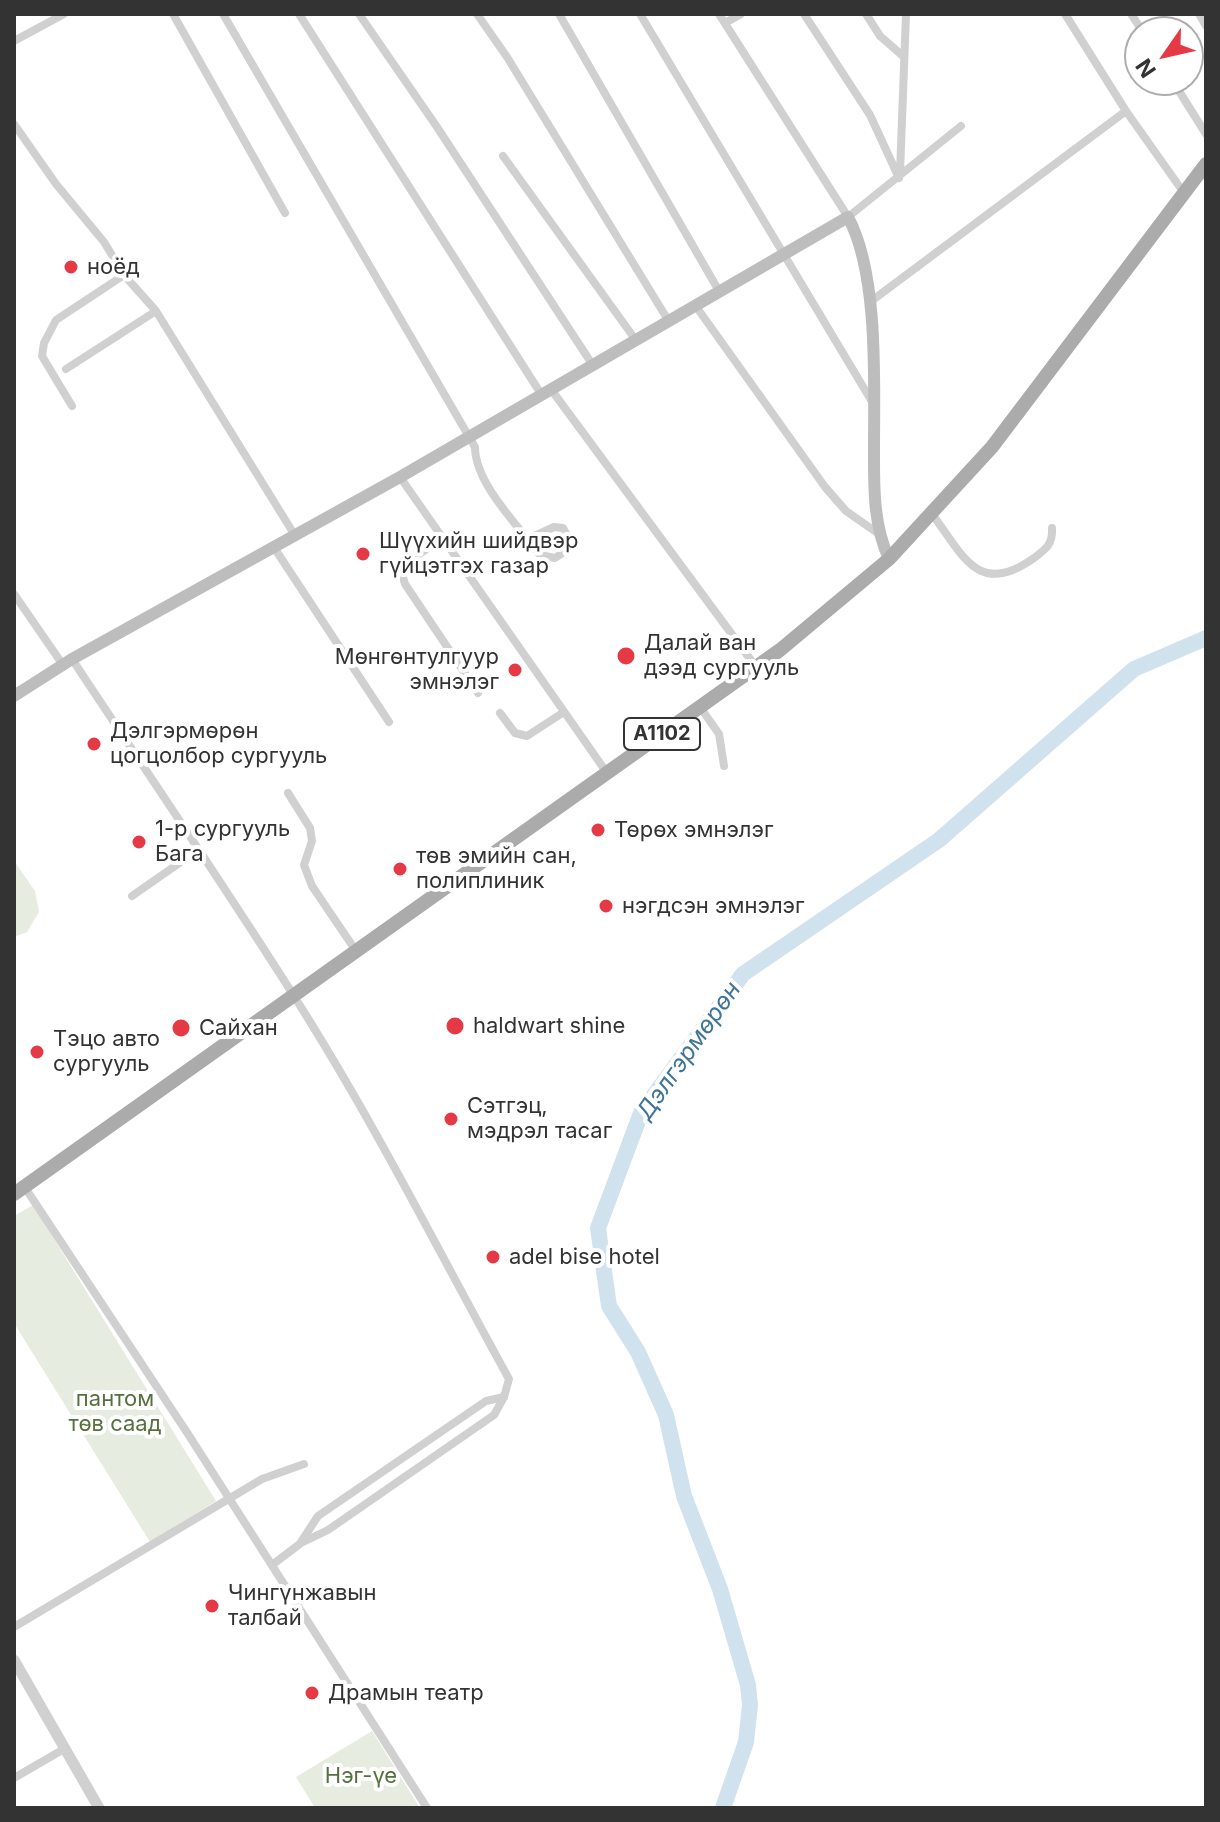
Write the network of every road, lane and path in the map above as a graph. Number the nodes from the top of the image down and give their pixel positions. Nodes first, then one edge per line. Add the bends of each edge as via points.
1 (64, 14) edge
2 (173, 14) edge
3 (223, 14) edge
4 (299, 14) edge
5 (359, 14) edge
6 (477, 14) edge
7 (559, 14) edge
8 (640, 14) edge
9 (719, 14) edge
10 (741, 14) edge
11 (804, 14) edge
12 (866, 14) edge
13 (906, 14) edge
14 (1065, 14) edge
15 (1199, 14) edge
16 (48, 18) edge
17 (725, 23) junction
18 (1206, 26) edge
19 (14, 41) edge
20 (904, 57) junction
21 (1182, 96) edge
22 (1126, 111) junction
23 (14, 124) edge
24 (961, 126) dead end
25 (1206, 134) edge
26 (503, 156) dead end
27 (1206, 164) edge
28 (899, 178) junction
29 (1184, 193) junction
30 (285, 213) dead end
31 (848, 217) junction
32 (784, 254) junction
33 (124, 275) junction
34 (719, 291) junction
35 (870, 302) junction
36 (695, 305) junction
37 (156, 311) junction
38 (668, 320) junction
39 (635, 339) junction
40 (592, 364) junction
41 (66, 369) dead end
42 (546, 391) junction
43 (72, 406) dead end
44 (874, 406) junction
45 (468, 435) junction
46 (400, 477) junction
47 (932, 514) junction
48 (1052, 528) dead end
49 (294, 534) junction
50 (879, 534) junction
51 (442, 538) junction
52 (528, 539) junction
53 (273, 546) junction
54 (889, 559) junction
55 (14, 594) edge
56 (68, 662) junction
57 (756, 667) junction
58 (478, 693) dead end
59 (14, 696) edge
60 (700, 707) junction
61 (564, 712) junction
62 (500, 713) dead end
63 (389, 722) dead end
64 (724, 766) dead end
65 (607, 773) junction
66 (288, 793) dead end
67 (198, 850) junction
68 (132, 896) dead end
69 (356, 951) junction
70 (293, 994) junction
71 (19, 1190) edge
72 (504, 1397) junction
73 (304, 1464) dead end
74 (230, 1498) junction
75 (301, 1543) junction
76 (272, 1565) junction
77 (14, 1627) edge
78 (14, 1660) edge
79 (64, 1749) junction
80 (14, 1778) edge
81 (99, 1808) edge
82 (427, 1808) edge

1 - 16 street
2 - 30 street
3 - 45 street
4 - 42 street
5 - 40 street
6 - 38 street
7 - 34 street
8 - 32 street
9 - 17 street
10 - 17 street
11 - 28 street via 870,115
12 - 20 street via 880,36
13 - 20 street
14 - 22 street
15 - 18 street
16 - 19 street
17 - 31 street
20 - 28 street
21 - 25 street
22 - 29 street
22 - 35 street
23 - 33 street
24 - 28 street
26 - 39 street
27 - 29 main road, A1102
28 - 31 street
29 - 47 main road, A1102 via 992,447
31 - 32 main road
31 - 35 main road via 861,248
32 - 34 main road
32 - 44 street
33 - 37 street
33 - 43 street via 56,320 44,343 42,356
34 - 36 main road
35 - 44 main road
36 - 38 main road
36 - 50 street via 825,487 846,511
37 - 41 street
37 - 49 street
38 - 39 main road
39 - 40 main road
40 - 42 main road
42 - 45 main road
42 - 57 street
44 - 50 main road
45 - 46 main road
45 - 52 street via 483,478
46 - 49 main road
46 - 51 street
47 - 48 street via 972,568 993,575 1017,569 1049,547
47 - 54 main road, A1102
49 - 53 main road
50 - 54 main road
51 - 58 street via 401,571
51 - 61 street
52 - 52 street via 554,527 563,528 570,541 555,558 540,555
53 - 56 main road
53 - 63 street
54 - 57 main road, A1102
55 - 56 street
56 - 59 main road
56 - 67 street
57 - 60 main road, A1102
60 - 64 street via 719,734
60 - 65 main road, A1102
61 - 62 street via 527,736 515,733
61 - 65 street
65 - 69 main road, A1102
66 - 69 street via 310,828 312,841 304,865 312,886
67 - 68 street
67 - 70 street
69 - 70 main road, A1102
70 - 71 main road, A1102
70 - 72 street via 408,1187 509,1379
71 - 74 street
72 - 75 street via 494,1415 328,1530
72 - 75 street via 486,1401 318,1516
73 - 74 street
74 - 76 street
74 - 77 street
75 - 76 street
76 - 82 street
78 - 79 street
79 - 80 street
79 - 81 street

